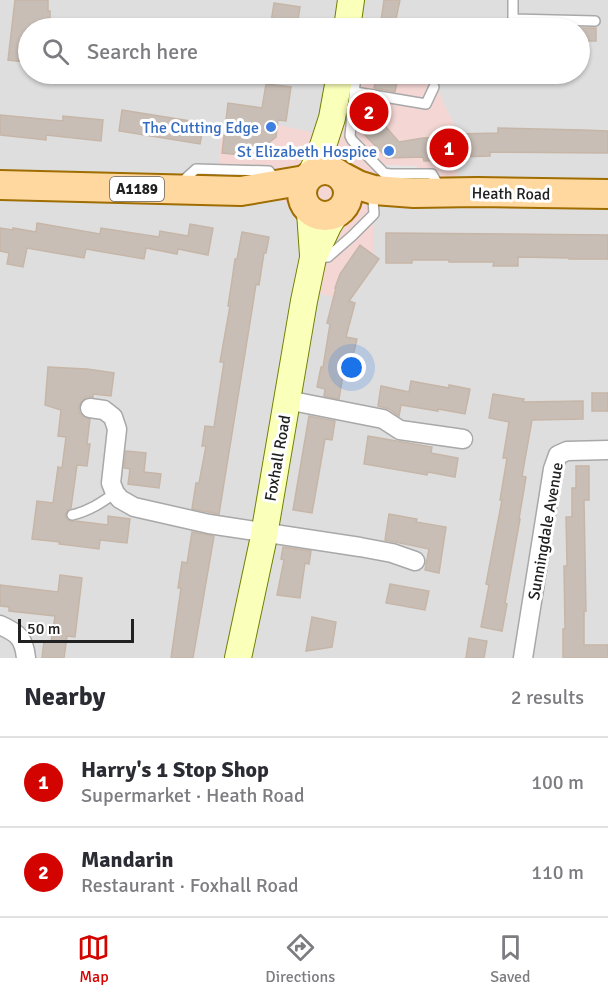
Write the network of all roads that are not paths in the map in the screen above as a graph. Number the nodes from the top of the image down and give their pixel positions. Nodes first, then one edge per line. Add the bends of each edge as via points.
1 (351, 0) edge
2 (513, 0) edge
3 (348, 18) edge
4 (513, 18) edge
5 (590, 21) edge
6 (595, 21) dead end
7 (347, 84) edge
8 (347, 84) edge
9 (351, 84) edge
10 (434, 87) dead end
11 (315, 178) junction
12 (0, 185) edge
13 (183, 190) junction
14 (241, 191) junction
15 (443, 192) junction
16 (414, 193) junction
17 (608, 194) edge
18 (373, 199) junction
19 (324, 210) junction
20 (313, 258) junction
21 (287, 400) junction
22 (90, 408) dead end
23 (463, 439) dead end
24 (608, 450) edge
25 (115, 493) junction
26 (72, 514) dead end
27 (264, 531) junction
28 (415, 561) dead end
29 (0, 626) edge
30 (26, 658) edge
31 (238, 658) edge
32 (523, 658) edge

1 - 3 street
2 - 4 lane
5 - 6 lane
7 - 11 street
8 - 15 lane via 352,140 384,173 432,174
9 - 10 lane via 426,104
11 - 13 lane via 269,171 196,169 186,178
11 - 14 main road, A1189
11 - 16 main road, Heath Road via 374,190
11 - 19 main road via 301,192 302,198
11 - 19 main road via 345,182 348,189 346,203
12 - 13 main road, A1189
13 - 14 main road, A1189
14 - 19 main road, A1189 via 292,207
15 - 16 main road, Heath Road / A1189
15 - 17 main road, Heath Road / A1189
16 - 18 main road, Heath Road / A1189
18 - 19 main road, Heath Road / A1189
18 - 20 lane via 374,214 352,237 328,257
19 - 20 street, Foxhall Road
20 - 21 street, Foxhall Road
21 - 23 street via 383,419 400,430
21 - 27 street, Foxhall Road
22 - 25 street via 104,410 113,417 117,429 111,483
24 - 32 street, Sunningdale Avenue via 567,451 558,455
25 - 26 lane via 84,512
25 - 27 street via 135,507
27 - 28 street via 392,553
27 - 31 street, Foxhall Road
29 - 30 street via 20,637

